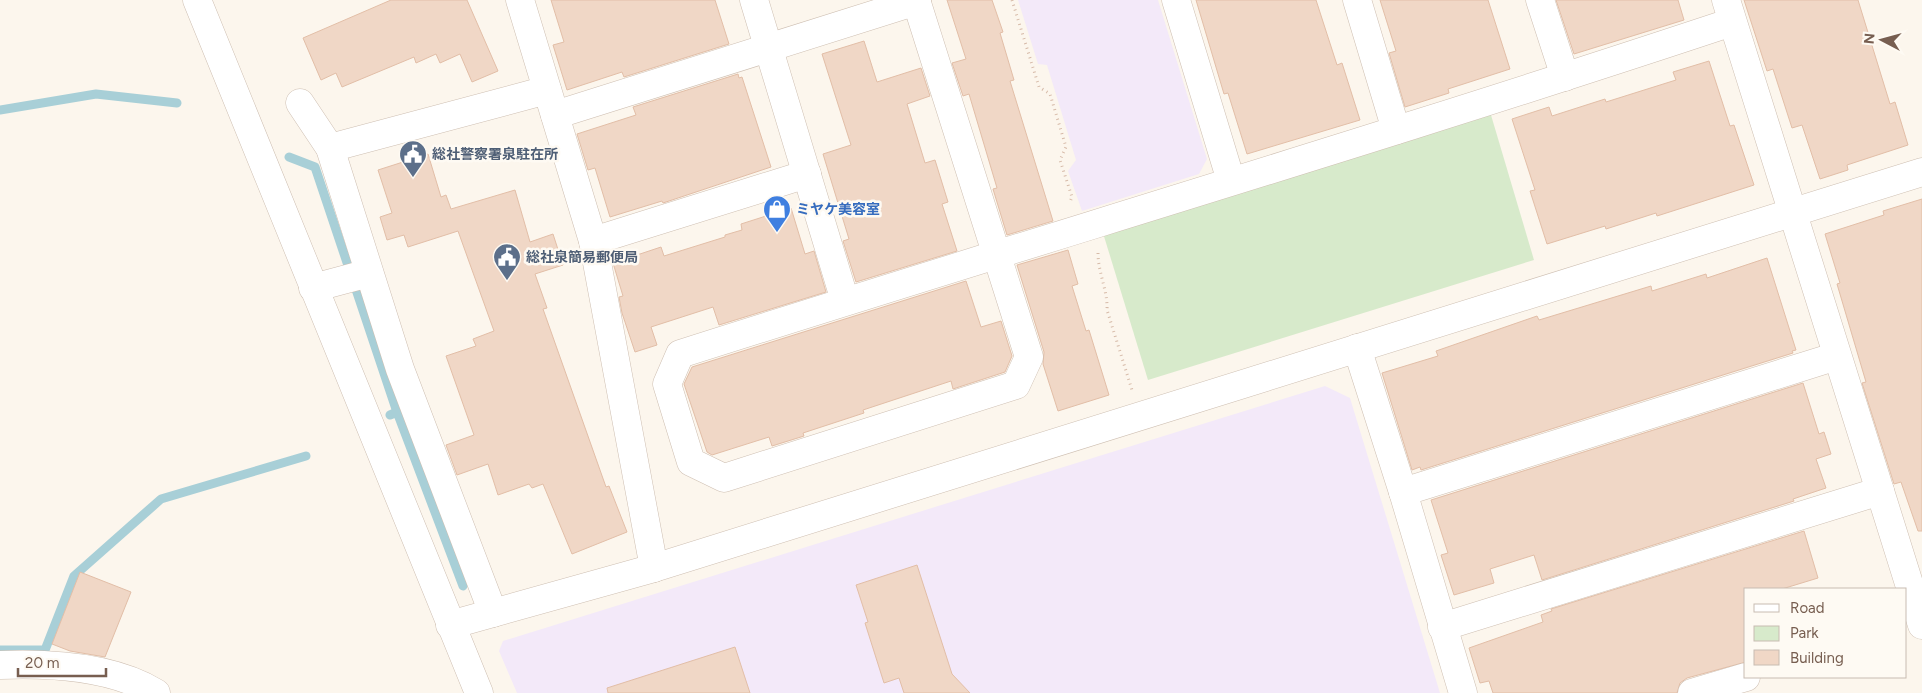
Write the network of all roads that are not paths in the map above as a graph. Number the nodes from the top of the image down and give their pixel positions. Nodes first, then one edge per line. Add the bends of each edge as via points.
1 (197, 0) edge
2 (520, 0) edge
3 (754, 0) edge
4 (1176, 0) edge
5 (1357, 0) edge
6 (1540, 0) edge
7 (917, 1) edge
8 (1729, 11) edge
9 (769, 48) junction
10 (1564, 78) junction
11 (300, 103) dead end
12 (551, 103) junction
13 (1396, 130) junction
14 (330, 148) junction
15 (1922, 172) edge
16 (807, 174) junction
17 (1231, 181) junction
18 (1792, 212) junction
19 (593, 241) junction
20 (995, 254) junction
21 (357, 276) junction
22 (313, 288) junction
23 (845, 301) junction
24 (1356, 348) junction
25 (1838, 356) junction
26 (1880, 491) junction
27 (1403, 492) junction
28 (654, 568) junction
29 (493, 613) junction
30 (450, 625) junction
31 (1922, 625) edge
32 (1442, 627) junction
33 (1907, 629) edge
34 (0, 666) edge
35 (1744, 678) edge
36 (156, 693) edge
37 (479, 693) edge
38 (1463, 693) edge
39 (1692, 693) edge

1 - 22 street
2 - 12 street
3 - 9 street
4 - 17 street
5 - 13 street
6 - 10 street
7 - 9 street
7 - 20 street
8 - 10 street
8 - 18 street
9 - 12 street
9 - 16 street
10 - 13 street
11 - 14 street
12 - 14 street
12 - 19 street
13 - 17 street
14 - 21 street
15 - 18 street
16 - 19 street
16 - 23 street
17 - 20 street
18 - 24 street
18 - 25 street
19 - 28 street
20 - 23 street
20 - 23 street via 1029,356 1016,385 724,478 691,462 667,384 680,354
21 - 22 street
21 - 29 street via 400,369
22 - 30 street
24 - 27 street
24 - 28 street
25 - 26 street
25 - 27 street
26 - 31 street
26 - 32 street
27 - 32 street
28 - 29 street
29 - 30 street
30 - 37 street
31 - 33 street
32 - 38 street
34 - 36 street via 42,666 109,673 140,683
35 - 39 street

